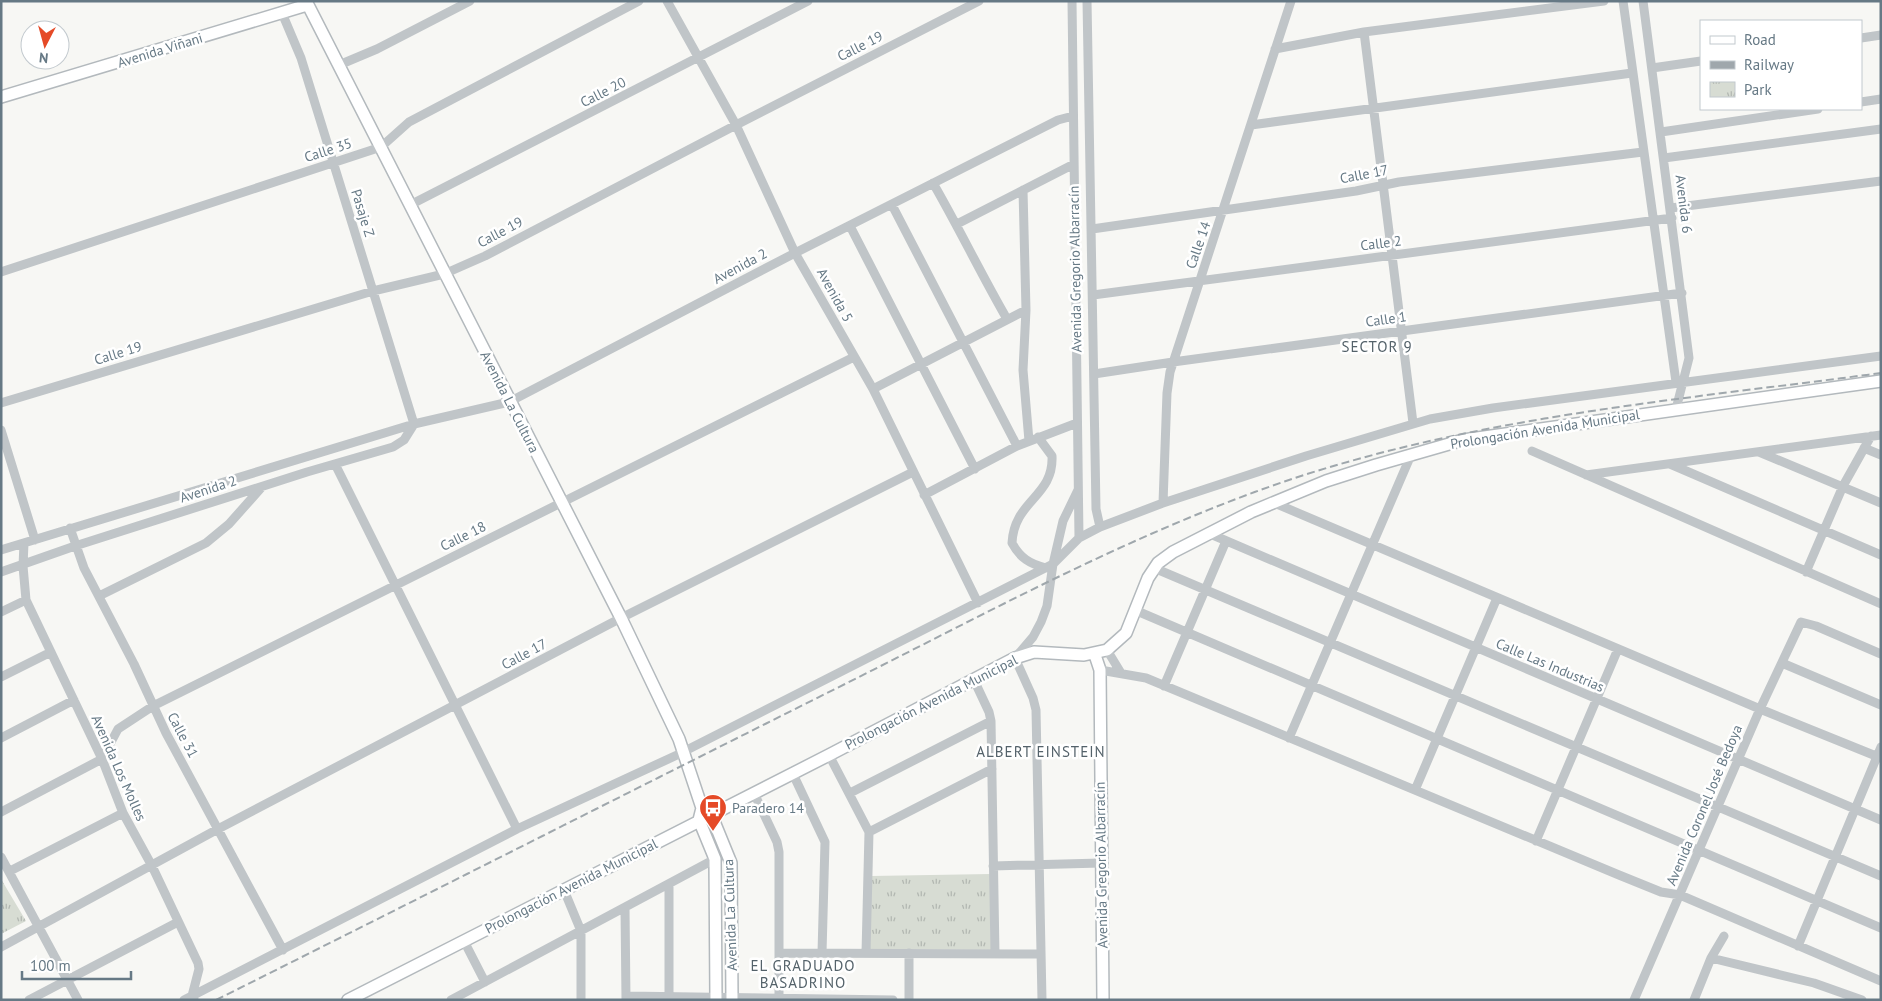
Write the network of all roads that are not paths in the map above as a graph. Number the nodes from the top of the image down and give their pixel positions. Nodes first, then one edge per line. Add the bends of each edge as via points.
1 (470, 1) edge
2 (639, 1) edge
3 (667, 1) edge
4 (808, 1) edge
5 (979, 1) edge
6 (1072, 1) edge
7 (1087, 1) edge
8 (1290, 1) edge
9 (1604, 1) edge
10 (1623, 1) edge
11 (1643, 1) edge
12 (310, 2) edge
13 (282, 13) junction
14 (1364, 32) junction
15 (1881, 35) edge
16 (1862, 38) edge
17 (1275, 49) junction
18 (699, 59) junction
19 (1700, 61) edge
20 (339, 65) junction
21 (1652, 68) junction
22 (1632, 73) junction
23 (1, 97) edge
24 (1881, 99) edge
25 (1862, 102) edge
26 (1374, 107) junction
27 (1811, 110) edge
28 (1073, 116) junction
29 (736, 124) junction
30 (1251, 125) junction
31 (1881, 129) edge
32 (1661, 132) junction
33 (381, 147) junction
34 (1643, 152) junction
35 (1664, 158) junction
36 (333, 162) junction
37 (1074, 164) junction
38 (1881, 180) edge
39 (933, 183) junction
40 (1384, 186) junction
41 (1023, 190) junction
42 (410, 205) junction
43 (892, 205) junction
44 (1671, 208) junction
45 (1224, 209) junction
46 (1672, 218) junction
47 (1652, 221) junction
48 (957, 224) junction
49 (850, 226) junction
50 (1092, 229) junction
51 (795, 253) junction
52 (1394, 255) junction
53 (1, 272) edge
54 (444, 274) junction
55 (1200, 280) junction
56 (373, 290) junction
57 (1682, 293) junction
58 (1093, 295) junction
59 (1664, 296) junction
60 (1026, 310) junction
61 (1007, 319) junction
62 (1402, 331) junction
63 (963, 341) junction
64 (1881, 356) edge
65 (854, 357) junction
66 (1173, 362) junction
67 (921, 364) junction
68 (1094, 374) junction
69 (1881, 380) edge
70 (1680, 382) junction
71 (873, 389) junction
72 (510, 402) junction
73 (1, 403) edge
74 (1676, 409) junction
75 (1078, 423) junction
76 (1413, 423) junction
77 (414, 424) junction
78 (1, 430) edge
79 (1881, 435) edge
80 (1871, 436) junction
81 (1033, 439) junction
82 (1017, 446) junction
83 (1864, 448) junction
84 (1532, 451) dead end
85 (1759, 452) junction
86 (320, 453) junction
87 (1411, 455) junction
88 (1881, 455) edge
89 (335, 464) junction
90 (1669, 464) junction
91 (975, 469) junction
92 (307, 472) junction
93 (912, 472) junction
94 (1585, 475) junction
95 (1843, 486) junction
96 (262, 487) junction
97 (1078, 490) junction
98 (924, 495) junction
99 (562, 502) junction
100 (1272, 502) junction
101 (1163, 503) junction
102 (1881, 503) edge
103 (1100, 527) junction
104 (70, 528) junction
105 (1823, 530) junction
106 (1208, 533) junction
107 (1079, 538) junction
108 (35, 540) junction
109 (1226, 541) junction
110 (24, 543) junction
111 (1372, 545) junction
112 (75, 546) junction
113 (1, 550) edge
114 (1881, 555) edge
115 (23, 566) junction
116 (1050, 566) junction
117 (1154, 568) junction
118 (1, 572) edge
119 (1806, 572) junction
120 (395, 585) junction
121 (1205, 590) junction
122 (1351, 594) junction
123 (99, 596) junction
124 (1497, 598) junction
125 (26, 600) junction
126 (978, 603) junction
127 (1881, 604) edge
128 (1136, 611) junction
129 (1, 612) edge
130 (621, 618) junction
131 (1187, 633) junction
132 (1330, 642) junction
133 (1476, 648) junction
134 (1618, 649) junction
135 (1107, 650) junction
136 (51, 652) junction
137 (1095, 654) junction
138 (1881, 654) edge
139 (1015, 658) junction
140 (1782, 663) junction
141 (1100, 670) junction
142 (1121, 673) junction
143 (1, 678) edge
144 (974, 680) junction
145 (1164, 686) junction
146 (1312, 686) junction
147 (1455, 695) junction
148 (74, 700) junction
149 (1597, 700) junction
150 (153, 706) junction
151 (455, 706) junction
152 (1881, 706) edge
153 (1760, 709) junction
154 (991, 721) junction
155 (1, 738) edge
156 (1290, 738) junction
157 (1436, 739) junction
158 (1577, 746) junction
159 (1881, 746) edge
160 (684, 751) junction
161 (829, 755) junction
162 (1879, 757) edge
163 (102, 759) junction
164 (1738, 760) junction
165 (992, 769) junction
166 (793, 774) junction
167 (1415, 790) junction
168 (1558, 791) junction
169 (754, 793) junction
170 (850, 793) junction
171 (1718, 806) junction
172 (1855, 810) junction
173 (706, 811) junction
174 (1, 812) edge
175 (123, 813) junction
176 (699, 820) junction
177 (1881, 820) edge
178 (218, 828) junction
179 (517, 829) junction
180 (869, 832) junction
181 (1536, 841) junction
182 (1699, 851) junction
183 (1, 857) edge
184 (1836, 857) junction
185 (715, 860) junction
186 (1101, 863) junction
187 (152, 866) junction
188 (994, 866) junction
189 (1039, 866) junction
190 (10, 871) junction
191 (1881, 876) edge
192 (670, 884) junction
193 (564, 890) junction
194 (1680, 895) junction
195 (1817, 900) junction
196 (625, 908) junction
197 (178, 922) junction
198 (40, 928) junction
199 (1881, 928) edge
200 (581, 931) junction
201 (1724, 936) dead end
202 (464, 941) junction
203 (1798, 946) junction
204 (1, 947) edge
205 (283, 950) junction
206 (779, 953) junction
207 (822, 953) junction
208 (866, 953) junction
209 (909, 954) junction
210 (994, 954) junction
211 (1041, 954) junction
212 (1711, 958) junction
213 (67, 980) junction
214 (1881, 981) edge
215 (485, 982) junction
216 (367, 996) edge
217 (190, 998) edge
218 (626, 998) edge
219 (669, 998) edge
220 (716, 998) edge
221 (732, 998) edge
222 (779, 999) edge
223 (29, 1000) edge
224 (78, 1000) edge
225 (348, 1000) edge
226 (451, 1000) edge
227 (580, 1000) edge
228 (893, 1000) edge
229 (909, 1000) edge
230 (1042, 1000) edge
231 (1103, 1000) edge
232 (1634, 1000) edge
233 (1694, 1000) edge
234 (1862, 1000) edge

1 - 20 street
2 - 33 street, Calle 35 via 408,122
3 - 18 street, Avenida 5
4 - 18 street, Calle 20
5 - 29 street, Calle 19
6 - 28 street, Avenida Gregorio Albarracín
7 - 50 street, Avenida Gregorio Albarracín
8 - 17 street, Calle 14
9 - 14 street
10 - 22 street, Avenida 6
11 - 21 street, Avenida 6
12 - 13 main road, Avenida Viñani
12 - 20 main road, Avenida La Cultura
13 - 23 main road, Avenida Viñani
13 - 36 street, Pasaje Z via 302,58
14 - 17 street
14 - 26 street
15 - 16 street
17 - 30 street, Calle 14
18 - 29 street, Avenida 5
18 - 42 street, Calle 20
19 - 21 street
20 - 33 main road, Avenida La Cultura
21 - 32 street, Avenida 6
22 - 26 street
22 - 34 street, Avenida 6
24 - 25 street
26 - 30 street
26 - 40 street
27 - 32 street
28 - 37 street, Avenida Gregorio Albarracín
28 - 39 street, Avenida 2 via 1058,120
29 - 51 street, Avenida 5
29 - 54 street, Calle 19 via 485,256
30 - 45 street, Calle 14
31 - 35 street
32 - 35 street, Avenida 6
33 - 36 street, Calle 35
33 - 42 main road, Avenida La Cultura
34 - 40 street, Calle 17
34 - 47 street, Avenida 6
35 - 44 street, Avenida 6
36 - 53 street, Calle 35
36 - 56 street, Pasaje Z
37 - 41 street
37 - 75 street, Avenida Gregorio Albarracín
38 - 44 street
39 - 43 street, Avenida 2
39 - 48 street
40 - 45 street, Calle 17
40 - 52 street
41 - 48 street
41 - 60 street
42 - 54 main road, Avenida La Cultura
43 - 49 street, Avenida 2
43 - 63 street
44 - 46 street, Avenida 6
45 - 50 street, Calle 17
45 - 55 street, Calle 14
46 - 47 street, Calle 2
46 - 57 street, Avenida 6
47 - 52 street, Calle 2
47 - 59 street, Avenida 6
48 - 61 street
49 - 51 street, Avenida 2
49 - 67 street
50 - 58 street, Avenida Gregorio Albarracín
51 - 65 street, Avenida 5
51 - 72 street, Avenida 2
52 - 55 street, Calle 2
52 - 62 street
54 - 56 street, Calle 19
54 - 72 main road, Avenida La Cultura
55 - 58 street, Calle 2
55 - 66 street, Calle 14
56 - 73 street, Calle 19
56 - 77 street, Pasaje Z
57 - 59 street, Calle 1
57 - 70 street, Avenida 6 via 1689,358
58 - 68 street, Avenida Gregorio Albarracín
59 - 62 street, Calle 1
59 - 70 street, Avenida 6
60 - 61 street
60 - 81 street via 1023,370
61 - 63 street
62 - 66 street, Calle 1
62 - 76 street
63 - 67 street
63 - 82 street
64 - 70 street, Prolongación Avenida Municipal
65 - 71 street, Avenida 5
65 - 99 street, Calle 18
66 - 68 street, Calle 1
66 - 101 street, Calle 14 via 1166,393
67 - 71 street
67 - 91 street
68 - 103 street, Avenida Gregorio Albarracín via 1096,509
69 - 74 main road, Prolongación Avenida Municipal
70 - 74 street, Avenida 6
70 - 76 street, Prolongación Avenida Municipal via 1493,408
71 - 93 street, Avenida 5
72 - 77 street, Avenida 2
72 - 99 main road, Avenida La Cultura
74 - 87 main road, Prolongación Avenida Municipal via 1463,440
75 - 81 street
75 - 97 street, Avenida Gregorio Albarracín
76 - 101 street, Prolongación Avenida Municipal
77 - 86 street, Avenida 2
77 - 89 street, Avenida 2 via 400,444
78 - 108 street
79 - 80 street
80 - 83 street
80 - 85 street
81 - 82 street
81 - 116 street via 1052,456 1051,476 1021,512 1014,527 1012,543 1028,562
82 - 91 street
83 - 88 street
83 - 95 street
84 - 94 street
85 - 90 street
85 - 95 street
86 - 92 street
86 - 104 street, Avenida 2
87 - 100 main road, Prolongación Avenida Municipal via 1326,481
87 - 111 street
89 - 92 street, Avenida 2
89 - 120 street
90 - 94 street
90 - 105 street
91 - 98 street
92 - 96 street, Avenida 2
93 - 98 street, Avenida 5
93 - 130 street, Calle 17
94 - 119 street
95 - 102 street
95 - 105 street
96 - 112 street, Avenida 2
96 - 123 street via 229,524 206,543
97 - 107 street, Avenida Gregorio Albarracín
97 - 116 street via 1063,521
98 - 126 street, Avenida 5
99 - 120 street, Calle 18
99 - 130 main road, Avenida La Cultura
100 - 106 main road, Prolongación Avenida Municipal
100 - 111 street
101 - 103 street, Prolongación Avenida Municipal
103 - 107 street, Prolongación Avenida Municipal
104 - 108 street, Avenida 2
104 - 112 street, Calle 31
105 - 114 street
105 - 119 street
106 - 109 street, Calle Las Industrias
106 - 117 main road, Prolongación Avenida Municipal via 1173,552
107 - 116 street, Prolongación Avenida Municipal
108 - 110 street, Avenida 2
109 - 121 street
109 - 122 street, Calle Las Industrias
110 - 113 street, Avenida 2
110 - 115 street, Avenida Los Molles
111 - 122 street
111 - 124 street
112 - 115 street, Avenida 2
112 - 123 street, Calle 31
115 - 118 street, Avenida 2
115 - 125 street, Avenida Los Molles
116 - 126 street, Prolongación Avenida Municipal
116 - 139 street via 1047,606 1041,622
117 - 121 street
117 - 128 main road, Prolongación Avenida Municipal
119 - 127 street
120 - 150 street, Calle 18
120 - 151 street
121 - 131 street
121 - 132 street
122 - 132 street
122 - 133 street, Calle Las Industrias
123 - 150 street, Calle 31
124 - 133 street
124 - 134 street
125 - 129 street
125 - 136 street, Avenida Los Molles
126 - 160 street
128 - 131 street
128 - 135 main road, Prolongación Avenida Municipal via 1122,638
130 - 151 street, Calle 17
130 - 160 main road, Avenida La Cultura
131 - 145 street
131 - 146 street
132 - 146 street
132 - 147 street
133 - 147 street
133 - 149 street, Calle Las Industrias
134 - 149 street
134 - 153 street
135 - 137 main road, Prolongación Avenida Municipal
135 - 142 street
136 - 143 street
136 - 148 street, Avenida Los Molles
137 - 139 main road, Prolongación Avenida Municipal via 1034,652
137 - 141 main road, Avenida Gregorio Albarracín
138 - 140 street, Avenida Coronel José Bedoya via 1801,622
139 - 144 main road, Prolongación Avenida Municipal
139 - 189 street via 1036,710
140 - 152 street
140 - 153 street, Avenida Coronel José Bedoya
141 - 142 street
141 - 186 main road, Avenida Gregorio Albarracín
142 - 145 street
144 - 154 street
144 - 161 main road, Prolongación Avenida Municipal
145 - 156 street
146 - 156 street
146 - 157 street
147 - 157 street
147 - 158 street
148 - 155 street
148 - 163 street, Avenida Los Molles
149 - 158 street
149 - 164 street, Calle Las Industrias
150 - 163 street, Calle 18 via 118,729
150 - 178 street, Calle 31
151 - 178 street, Calle 17
151 - 179 street
153 - 162 street
153 - 164 street, Avenida Coronel José Bedoya
154 - 165 street
154 - 170 street
156 - 167 street
157 - 167 street
157 - 168 street
158 - 168 street
158 - 171 street
159 - 162 street
160 - 173 main road, Avenida La Cultura
160 - 179 street
161 - 166 main road, Prolongación Avenida Municipal
161 - 170 street
162 - 172 street
163 - 174 street
163 - 175 street, Avenida Los Molles
164 - 171 street, Avenida Coronel José Bedoya
164 - 172 street, Calle Las Industrias
165 - 180 street
165 - 188 street
166 - 169 main road, Prolongación Avenida Municipal
166 - 207 street via 825,842
167 - 181 street
168 - 181 street
168 - 182 street
169 - 173 main road, Prolongación Avenida Municipal
169 - 206 street via 778,842
170 - 180 street
171 - 182 street, Avenida Coronel José Bedoya
171 - 184 street
172 - 177 street, Calle Las Industrias
172 - 184 street
173 - 176 main road, Prolongación Avenida Municipal
173 - 221 main road, Avenida La Cultura via 732,863
175 - 187 street, Avenida Los Molles
175 - 190 street
176 - 185 main road, Avenida La Cultura
176 - 193 main road, Prolongación Avenida Municipal
178 - 187 street, Calle 17
178 - 205 street, Calle 31
179 - 205 street
180 - 208 street
181 - 194 street via 1661,892
182 - 194 street, Avenida Coronel José Bedoya
182 - 195 street
183 - 190 street
184 - 191 street
184 - 195 street
185 - 192 street
185 - 220 main road, Avenida La Cultura
186 - 189 street
186 - 231 main road, Avenida Gregorio Albarracín
187 - 197 street, Avenida Los Molles
187 - 198 street, Calle 17
188 - 189 street
188 - 210 street
189 - 211 street
190 - 198 street
192 - 196 street
192 - 219 street
193 - 200 street
193 - 202 main road, Prolongación Avenida Municipal
194 - 203 street
194 - 232 street, Avenida Coronel José Bedoya
195 - 199 street
195 - 203 street
196 - 200 street
196 - 218 street
197 - 213 street
197 - 217 street, Avenida Los Molles via 199,969
198 - 204 street, Calle 17
198 - 213 street
200 - 215 street
200 - 227 street
201 - 212 street
202 - 215 street
202 - 216 main road, Prolongación Avenida Municipal
203 - 214 street
205 - 217 street
206 - 207 street
206 - 222 street
207 - 208 street
208 - 209 street
209 - 210 street
209 - 229 street
210 - 211 street
211 - 230 street
212 - 233 street
212 - 234 street via 1814,983
213 - 223 street
213 - 224 street
215 - 226 street
216 - 225 main road, Prolongación Avenida Municipal
218 - 219 street
219 - 220 street
220 - 221 street
221 - 222 street
222 - 228 street

